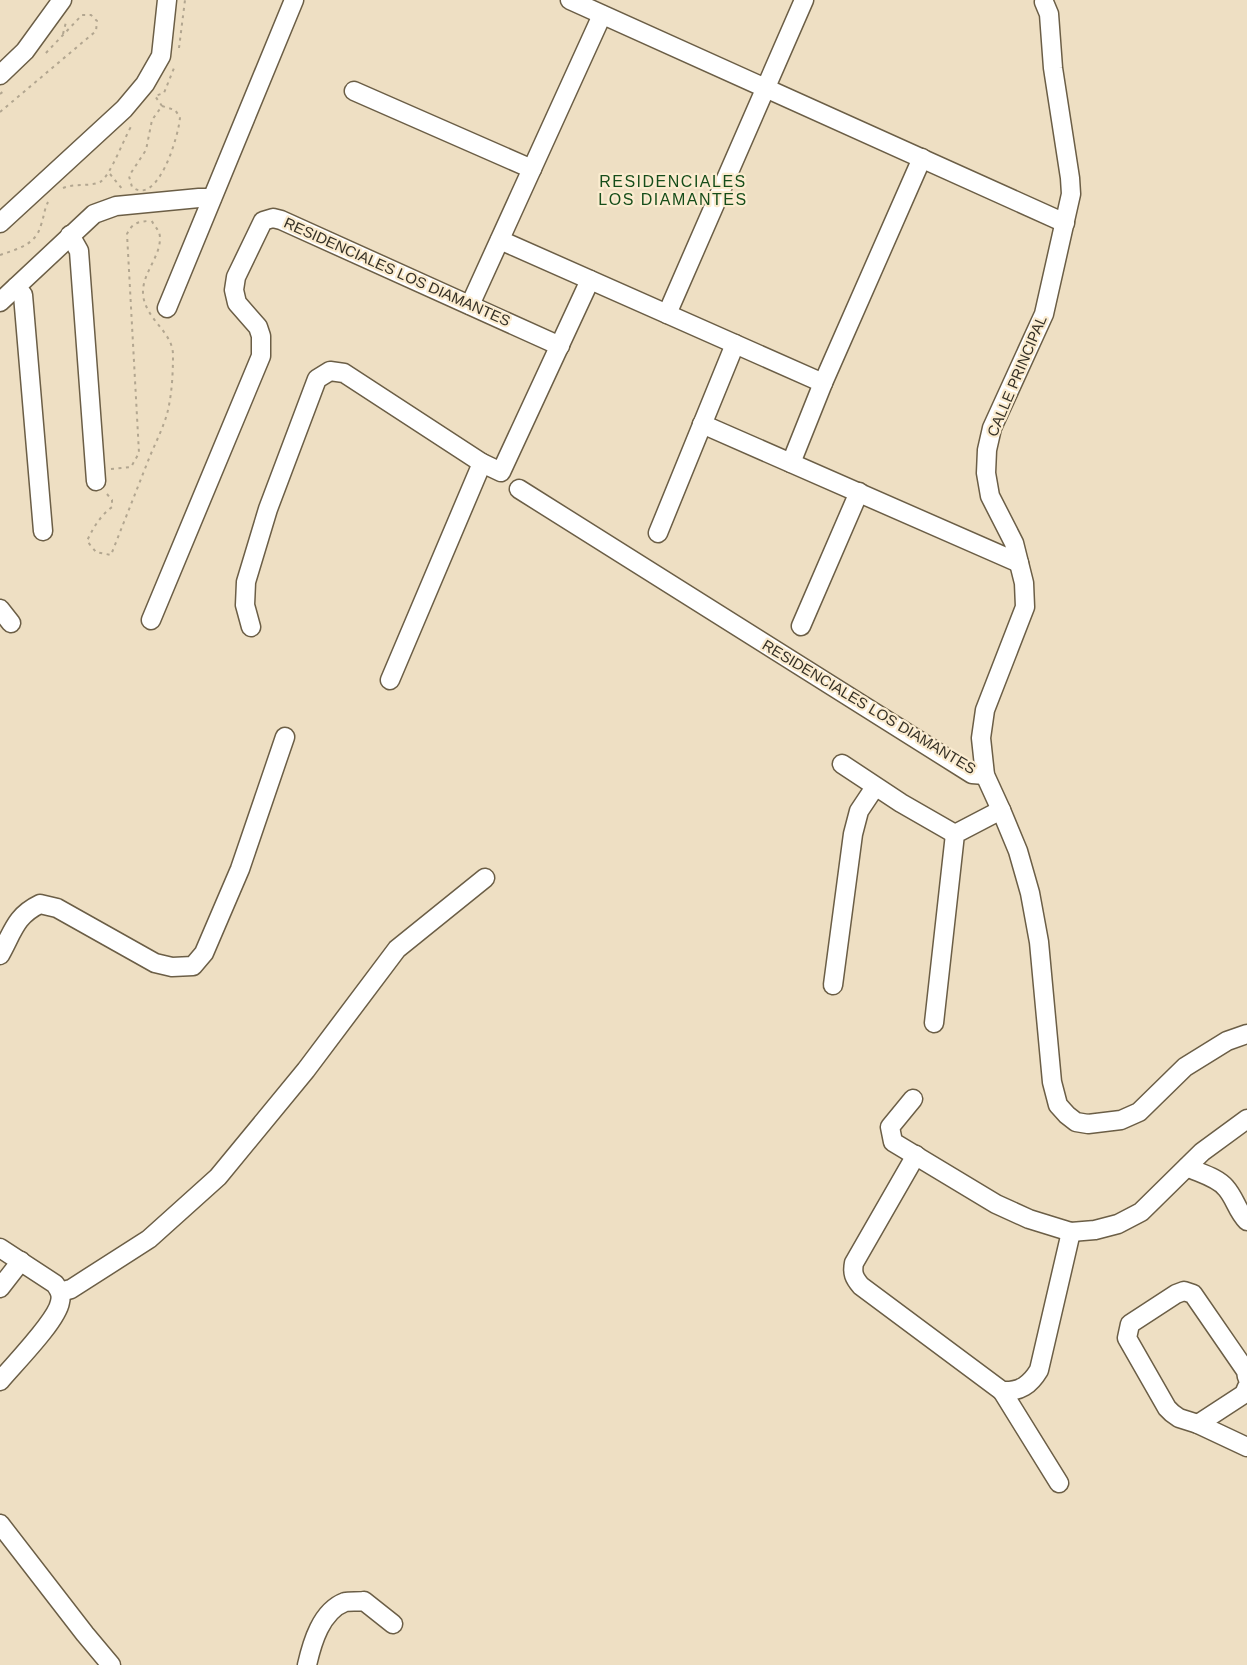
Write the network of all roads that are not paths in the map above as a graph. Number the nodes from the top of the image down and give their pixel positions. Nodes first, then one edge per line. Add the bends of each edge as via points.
1 (62, 0) edge
2 (167, 0) edge
3 (294, 0) edge
4 (570, 0) edge
5 (804, 0) edge
6 (1044, 1) edge
7 (602, 15) junction
8 (4, 81) edge
9 (766, 88) junction
10 (354, 91) dead end
11 (922, 158) junction
12 (532, 169) junction
13 (212, 198) junction
14 (0, 223) edge
15 (1065, 223) junction
16 (70, 235) junction
17 (500, 240) junction
18 (590, 280) junction
19 (16, 287) junction
20 (0, 302) edge
21 (470, 305) junction
22 (167, 308) dead end
23 (667, 314) junction
24 (735, 344) junction
25 (560, 346) junction
26 (823, 383) junction
27 (702, 424) junction
28 (482, 463) junction
29 (791, 463) junction
30 (102, 481) road end
31 (519, 489) dead end
32 (859, 492) junction
33 (43, 531) dead end
34 (658, 533) dead end
35 (1019, 563) junction
36 (151, 620) dead end
37 (801, 626) dead end
38 (251, 627) dead end
39 (390, 680) dead end
40 (285, 737) dead end
41 (842, 764) dead end
42 (985, 775) junction
43 (875, 787) junction
44 (1001, 810) junction
45 (955, 834) junction
46 (485, 878) dead end
47 (0, 955) edge
48 (833, 985) dead end
49 (934, 1023) dead end
50 (1247, 1034) edge
51 (913, 1099) dead end
52 (1247, 1119) edge
53 (916, 1155) junction
54 (1187, 1167) junction
55 (1247, 1221) edge
56 (1071, 1232) junction
57 (0, 1248) edge
58 (21, 1261) junction
59 (0, 1288) edge
60 (60, 1292) junction
61 (1247, 1377) edge
62 (0, 1381) edge
63 (1247, 1387) edge
64 (1002, 1391) junction
65 (1198, 1424) junction
66 (1247, 1447) edge
67 (1059, 1483) dead end
68 (0, 1524) edge
69 (393, 1624) dead end
70 (111, 1665) edge
71 (307, 1665) edge

1 - 8 street
2 - 14 street via 160,56 145,84 124,109
3 - 13 street
4 - 7 street
5 - 9 street
6 - 15 street, CALLE PRINCIPAL via 1049,14 1070,178
7 - 9 street
7 - 12 street
9 - 11 street
9 - 23 street
10 - 12 street
11 - 15 street
11 - 26 street
12 - 17 street
13 - 16 street via 149,197 104,209
13 - 22 street
15 - 35 street, CALLE PRINCIPAL via 1044,314 992,428 987,450 990,496 1014,543
16 - 19 street
16 - 30 street via 79,251
17 - 18 street
17 - 21 street
18 - 23 street
18 - 25 street
19 - 20 street
19 - 33 street via 23,295
21 - 25 street, RESIDENCIALES LOS DIAMANTES
21 - 36 street, RESIDENCIALES LOS DIAMANTES via 281,220 270,218 260,224 234,284 237,303 258,327 262,346 258,365
23 - 24 street
24 - 26 street
24 - 27 street
25 - 28 street via 503,470 499,472
26 - 29 street
27 - 29 street
27 - 34 street
28 - 38 street via 344,373 330,371 321,376 315,383 257,539 244,596
28 - 39 street
29 - 32 street
31 - 42 street, RESIDENCIALES LOS DIAMANTES via 972,774
32 - 35 street
32 - 37 street
35 - 42 street, CALLE PRINCIPAL via 1025,606 986,710 981,738
40 - 47 street via 240,869 204,953 193,966 155,963 57,908 40,904 17,921
41 - 43 street
42 - 44 street, RESIDENCIALES LOS DIAMANTES
43 - 45 street
43 - 48 street via 859,811 853,834
44 - 45 street
44 - 50 street, RESIDENCIALES LOS DIAMANTES via 1030,893 1039,942 1052,1082 1058,1105 1067,1115 1088,1124 1121,1120 1139,1112 1185,1067 1227,1041
45 - 49 street
46 - 60 street via 397,949 306,1070 218,1177 149,1239 71,1289
51 - 53 street via 890,1127 890,1134 892,1142
52 - 54 street
53 - 56 street via 996,1204
53 - 64 street via 854,1263 855,1278
54 - 55 street via 1224,1185
54 - 56 street via 1141,1212 1118,1224
56 - 64 street via 1039,1370 1026,1386 1014,1392
57 - 58 street
58 - 59 street
58 - 60 street via 55,1284
60 - 62 street via 54,1315
61 - 65 street via 1193,1294 1176,1294 1130,1324 1127,1338 1167,1407 1179,1418
63 - 65 street via 1244,1394
64 - 67 street
65 - 66 street
68 - 70 street
69 - 71 street via 364,1601 346,1602 330,1612 314,1638

